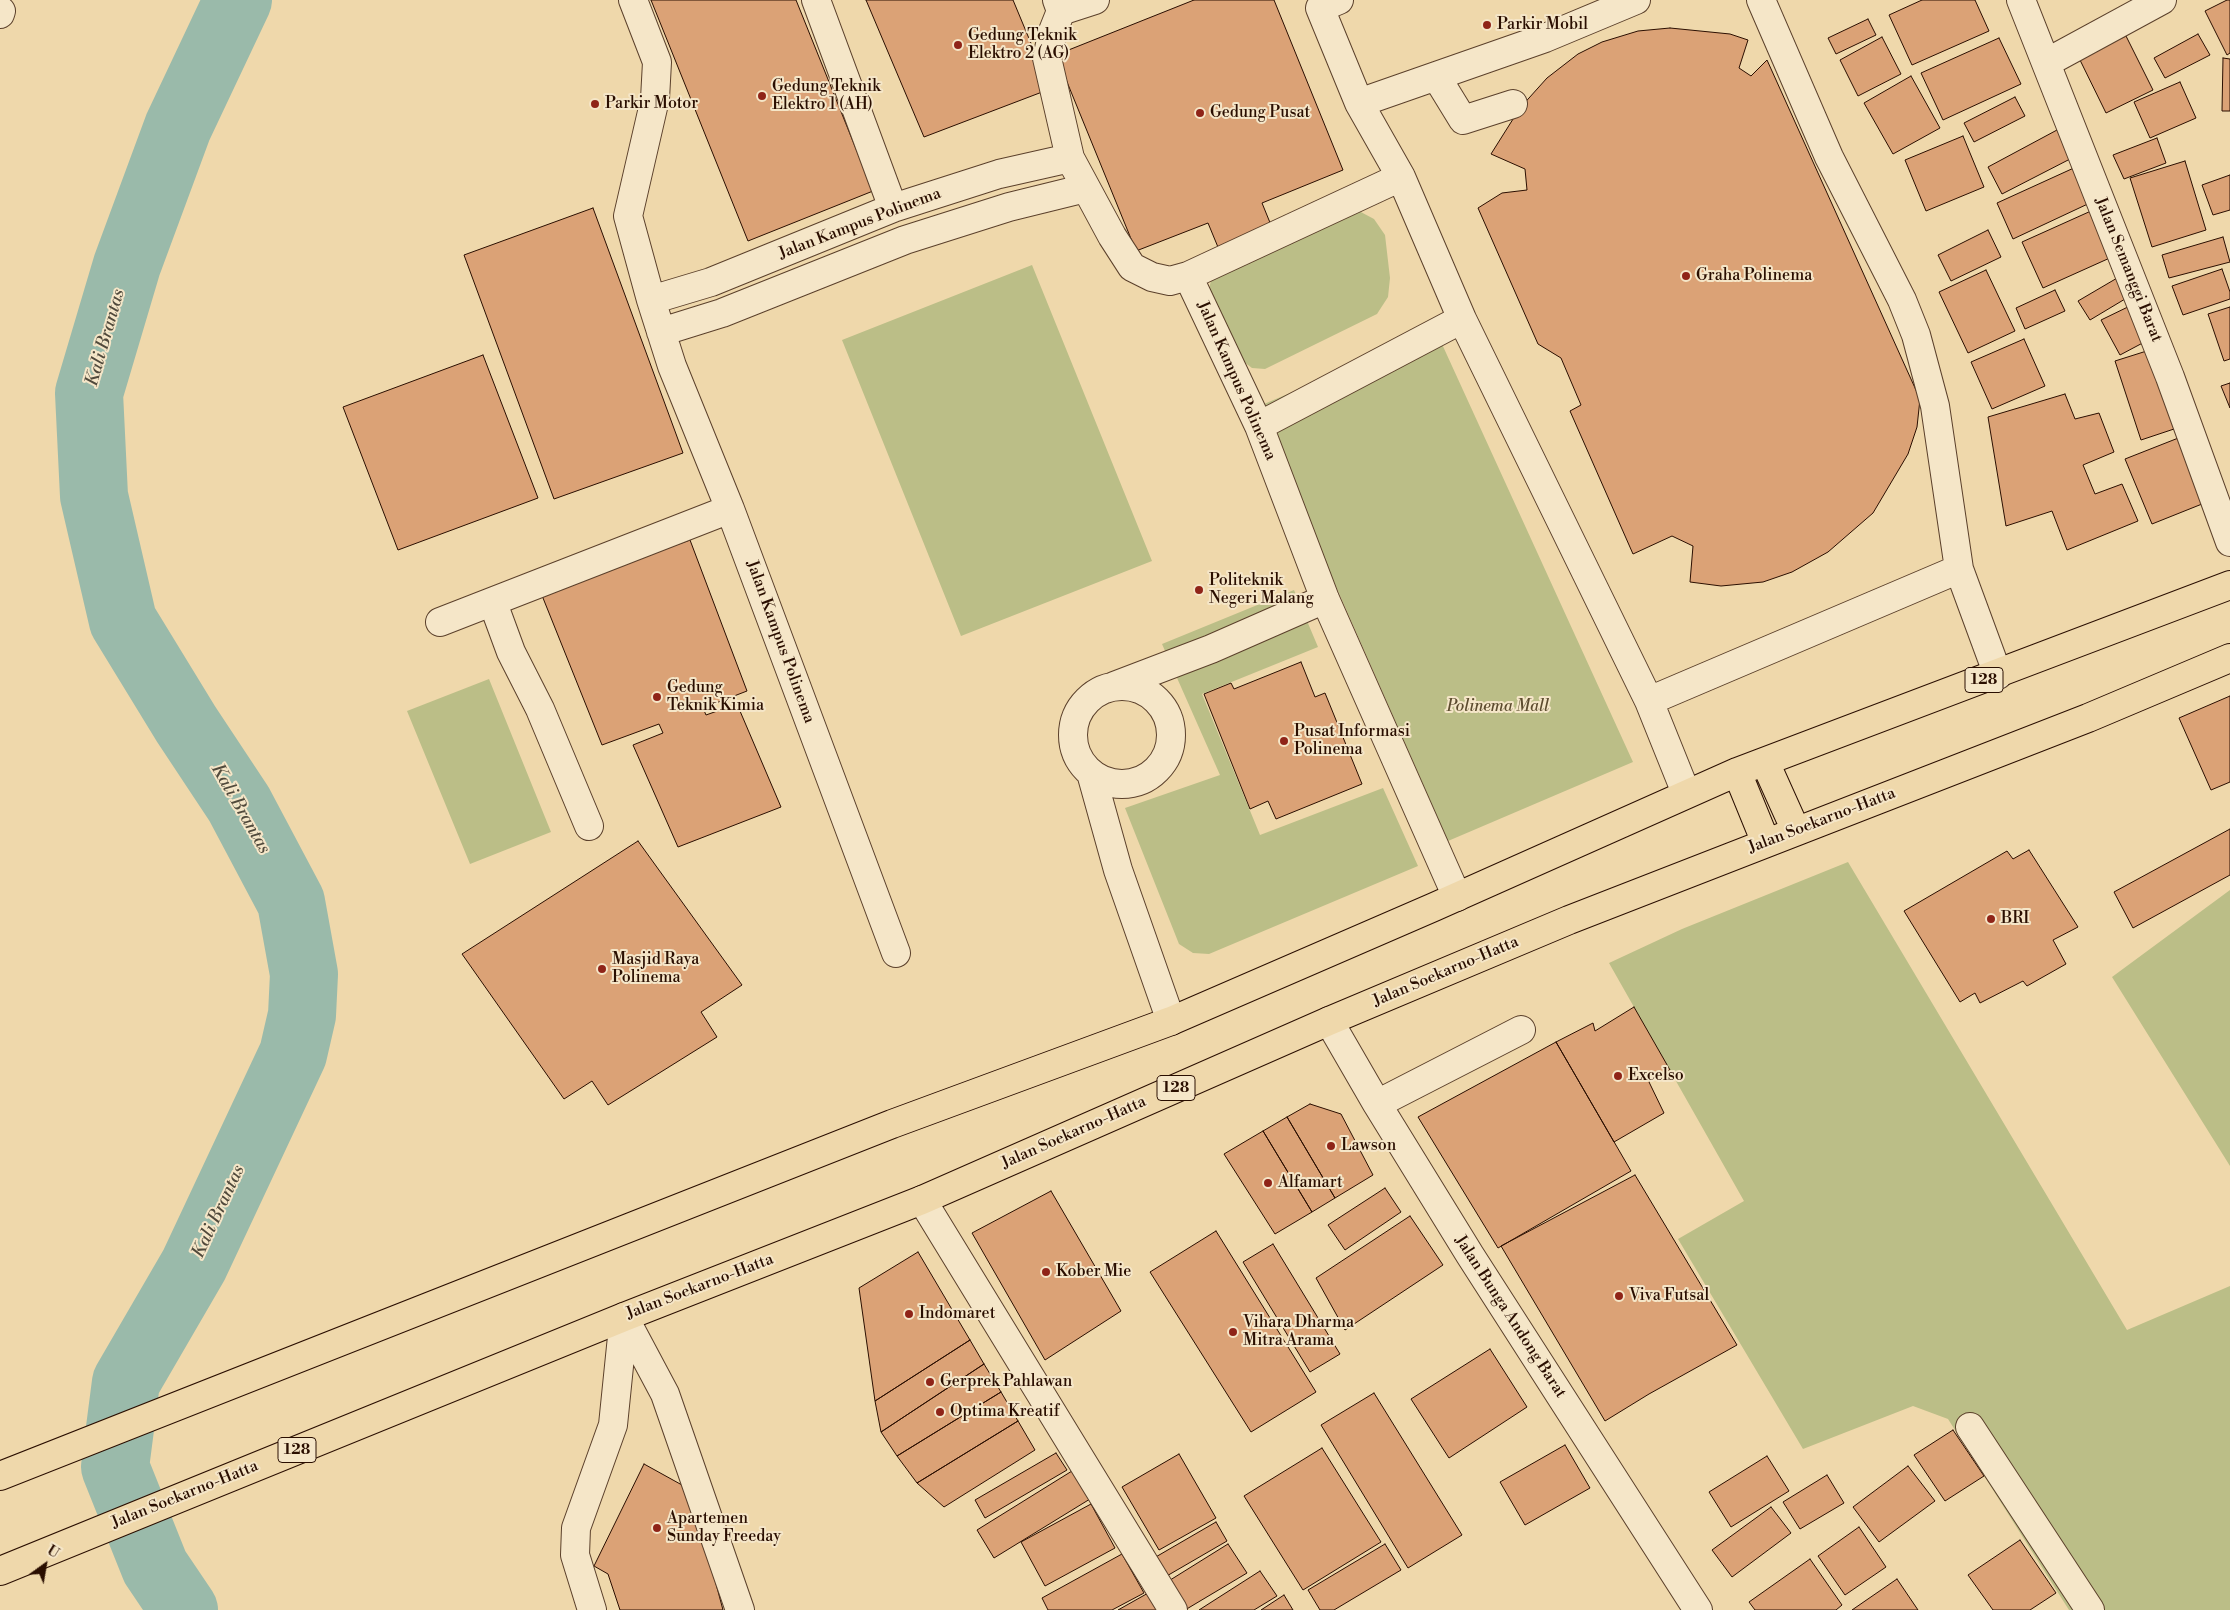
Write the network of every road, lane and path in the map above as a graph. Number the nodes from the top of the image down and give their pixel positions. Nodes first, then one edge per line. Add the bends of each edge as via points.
1 (633, 0) edge
2 (816, 0) edge
3 (1095, 0) edge
4 (1636, 0) edge
5 (1761, 0) edge
6 (2021, 0) edge
7 (2162, 0) edge
8 (1330, 4) edge
9 (1060, 5) edge
10 (2046, 63) junction
11 (1436, 76) junction
12 (1359, 103) junction
13 (1513, 104) dead end
14 (1070, 158) junction
15 (1401, 177) junction
16 (1086, 188) junction
17 (893, 208) junction
18 (1188, 276) junction
19 (651, 300) junction
20 (1462, 319) junction
21 (661, 332) junction
22 (1259, 426) junction
23 (730, 509) junction
24 (2230, 542) edge
25 (1958, 569) junction
26 (2230, 585) edge
27 (1325, 599) junction
28 (493, 603) junction
29 (440, 622) dead end
30 (2230, 658) edge
31 (1998, 675) junction
32 (1111, 687) junction
33 (1649, 701) junction
34 (1765, 762) junction
35 (1737, 772) junction
36 (1091, 773) junction
37 (1686, 794) junction
38 (588, 826) dead end
39 (1796, 831) junction
40 (1766, 843) junction
41 (1457, 897) junction
42 (896, 953) dead end
43 (1171, 1021) junction
44 (1329, 1021) junction
45 (1521, 1030) dead end
46 (1377, 1104) junction
47 (922, 1200) junction
48 (624, 1317) junction
49 (1970, 1427) dead end
50 (0, 1476) edge
51 (4, 1569) edge
52 (592, 1610) edge
53 (740, 1610) edge
54 (1173, 1610) edge
55 (1698, 1610) edge
56 (2090, 1610) edge

1 - 19 street via 657,62 655,99 628,216
2 - 17 street
3 - 9 street
4 - 11 street via 1545,38
5 - 25 street via 1828,157 1902,300 1916,335 1935,406
6 - 10 street, Jalan Semanggi Barat
7 - 10 street
8 - 12 street
9 - 14 street via 1048,58
10 - 24 street, Jalan Semanggi Barat via 2170,378
11 - 12 street
11 - 13 street via 1463,120
12 - 15 street
14 - 16 street
14 - 17 street, Jalan Kampus Polinema via 999,174
15 - 18 street
15 - 20 street
16 - 18 street via 1132,267 1170,281
16 - 21 street, Jalan Kampus Polinema via 1008,207 905,240 722,313
17 - 19 street, Jalan Kampus Polinema via 711,282
18 - 22 street, Jalan Kampus Polinema
19 - 21 street, Jalan Kampus Polinema
20 - 22 street
20 - 33 street
21 - 23 street, Jalan Kampus Polinema
22 - 27 street, Jalan Kampus Polinema
23 - 28 street
23 - 42 street, Jalan Kampus Polinema
25 - 31 street
25 - 33 street
26 - 31 main road, 128
27 - 32 street via 1212,649
27 - 41 street, Jalan Kampus Polinema
28 - 29 street
28 - 38 street via 511,652 540,709
30 - 39 main road, Jalan Soekarno-Hatta / 128 via 2088,718
31 - 34 main road, 128
32 - 36 street via 1084,703 1072,732 1080,762
32 - 36 street via 1127,686 1156,699 1172,728 1171,745 1165,761 1153,774 1139,782 1122,785 1106,782
33 - 37 street
34 - 35 main road, 128
34 - 39 main road
35 - 37 main road, 128
35 - 40 main road
36 - 43 street via 1118,870
37 - 41 main road, 128
39 - 40 main road, Jalan Soekarno-Hatta / 128
40 - 44 main road, Jalan Soekarno-Hatta / 128 via 1569,920
41 - 43 main road, 128
43 - 50 main road, 128 via 892,1124
44 - 46 street, Jalan Bunga Andong Barat
44 - 47 main road, Jalan Soekarno-Hatta / 128
45 - 46 street
46 - 55 street, Jalan Bunga Andong Barat
47 - 48 main road, Jalan Soekarno-Hatta / 128
47 - 54 street
48 - 51 main road, Jalan Soekarno-Hatta / 128
48 - 52 street via 613,1425 576,1528 575,1555
48 - 53 street via 665,1394
49 - 56 street

